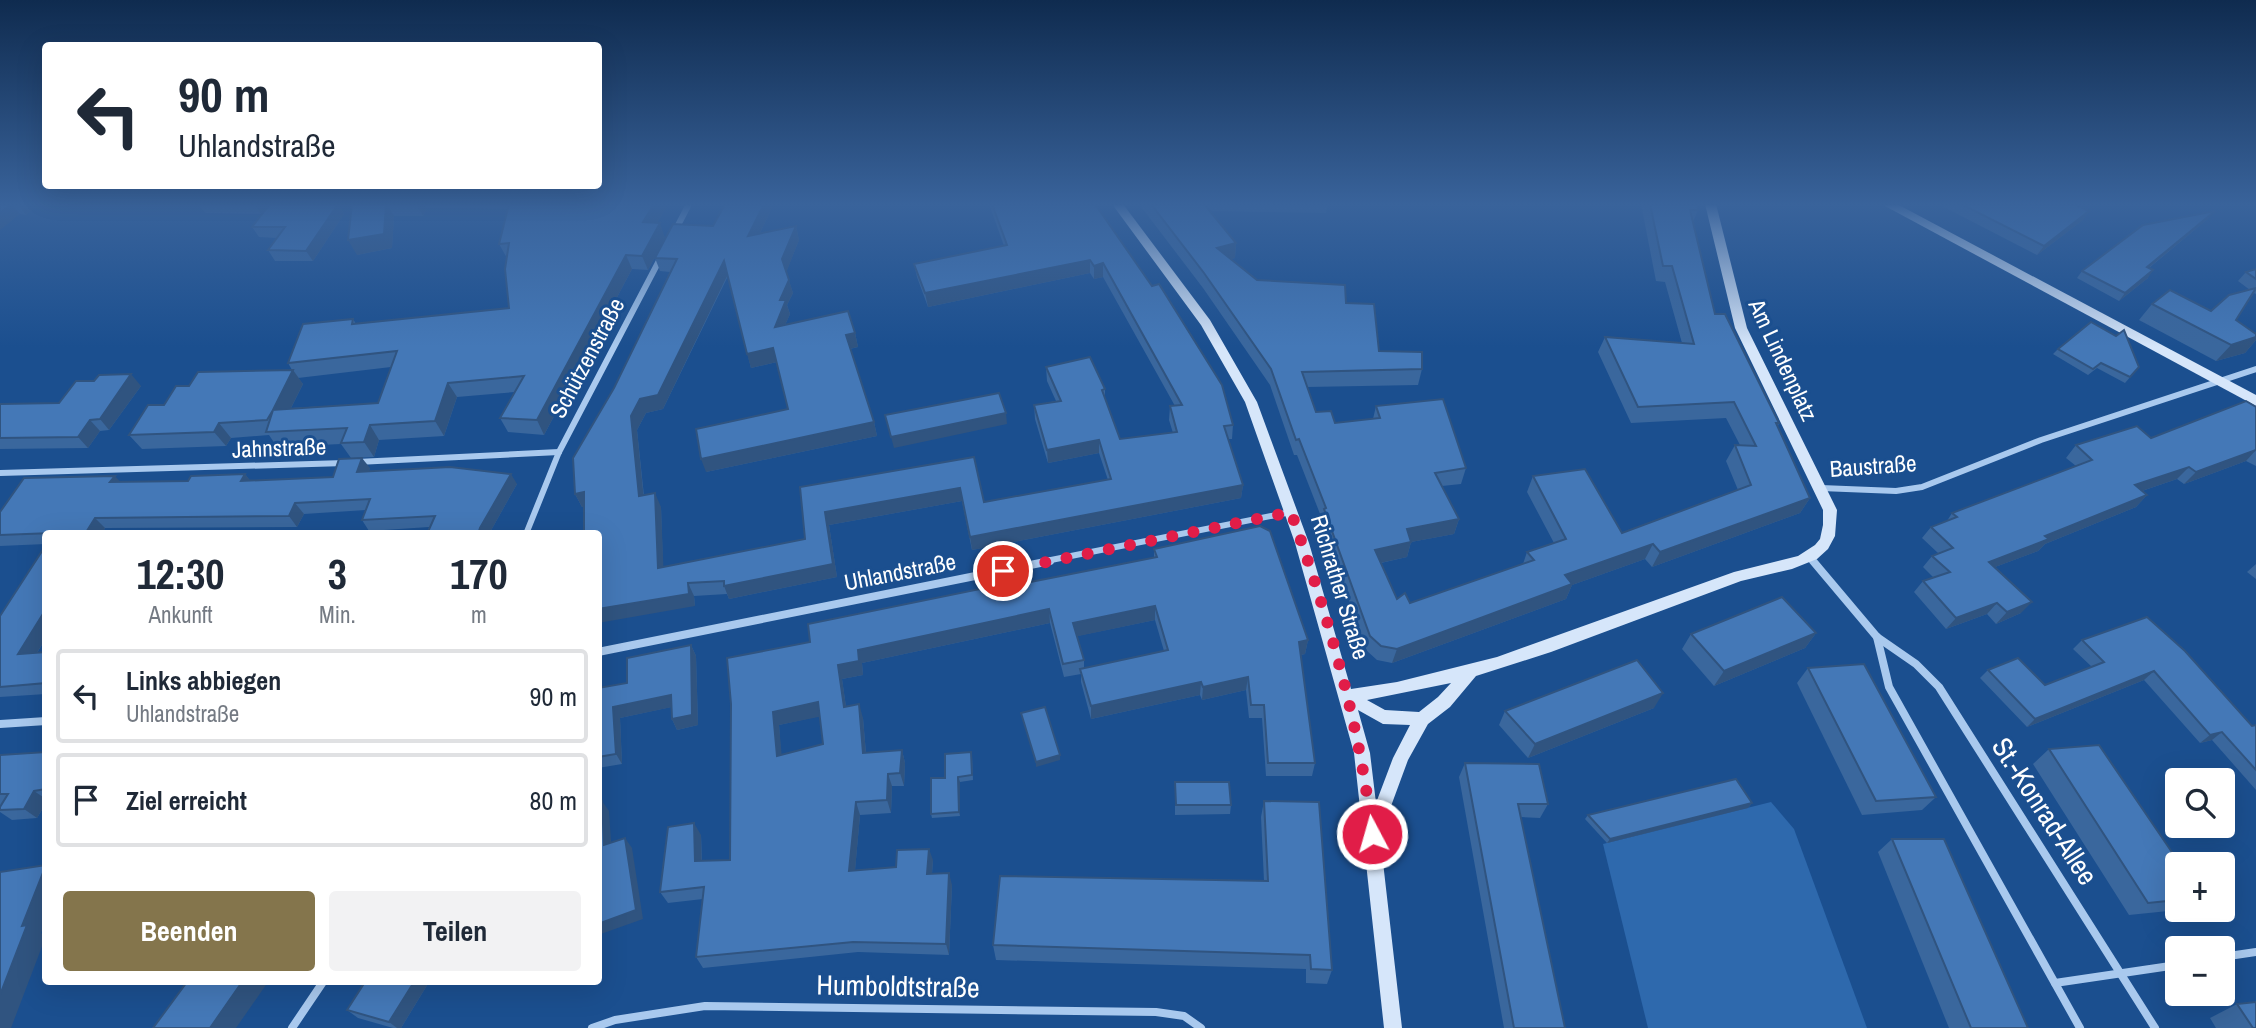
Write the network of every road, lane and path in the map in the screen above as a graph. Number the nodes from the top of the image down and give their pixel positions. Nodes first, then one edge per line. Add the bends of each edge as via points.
1 (664, 252) edge
2 (1153, 252) edge
3 (1722, 252) edge
4 (1978, 252) edge
5 (2256, 369) edge
6 (2217, 381) junction
7 (2256, 401) edge
8 (559, 453) junction
9 (0, 473) edge
10 (1821, 488) junction
11 (1291, 512) junction
12 (528, 530) edge
13 (1809, 556) junction
14 (1877, 637) junction
15 (602, 651) edge
16 (1469, 674) junction
17 (1347, 696) junction
18 (1422, 719) junction
19 (42, 721) edge
20 (0, 724) edge
21 (1372, 834) junction
22 (2256, 952) edge
23 (2235, 955) edge
24 (2165, 967) edge
25 (2122, 974) junction
26 (2055, 982) junction
27 (321, 985) edge
28 (292, 1028) edge
29 (592, 1028) edge
30 (1201, 1028) edge
31 (1393, 1028) edge
32 (2080, 1028) edge
33 (2155, 1028) edge

1 - 8 street, Schützenstraße
2 - 11 main road, Richrather Straße via 1206,323 1251,402
3 - 10 main road, Am Lindenplatz via 1741,328
4 - 6 main road
5 - 6 street, Baustraße
6 - 7 main road
6 - 10 street, Baustraße via 2040,440 1922,487 1896,491
8 - 9 street, Jahnstraße via 325,465
8 - 12 street, Schützenstraße
10 - 13 main road, Baustraße via 1831,527 1820,549
11 - 15 street, Uhlandstraße
11 - 17 main road, Richrather Straße
13 - 14 street, St.-Konrad-Allee
13 - 16 main road via 1755,571
14 - 25 street, St.-Konrad-Allee via 1939,687
14 - 26 street, St.-Konrad-Allee via 1889,687
16 - 17 main road
16 - 18 main road
17 - 18 main road via 1383,717
17 - 21 main road, Richrather Straße via 1362,753
18 - 21 main road via 1401,758
19 - 20 street
21 - 31 main road, Richrather Straße
22 - 23 street
24 - 25 street
25 - 26 street
25 - 33 street, St.-Konrad-Allee
26 - 32 street, St.-Konrad-Allee
27 - 28 street
29 - 30 street, Humboldtstraße via 705,1006 1156,1012 1184,1016

